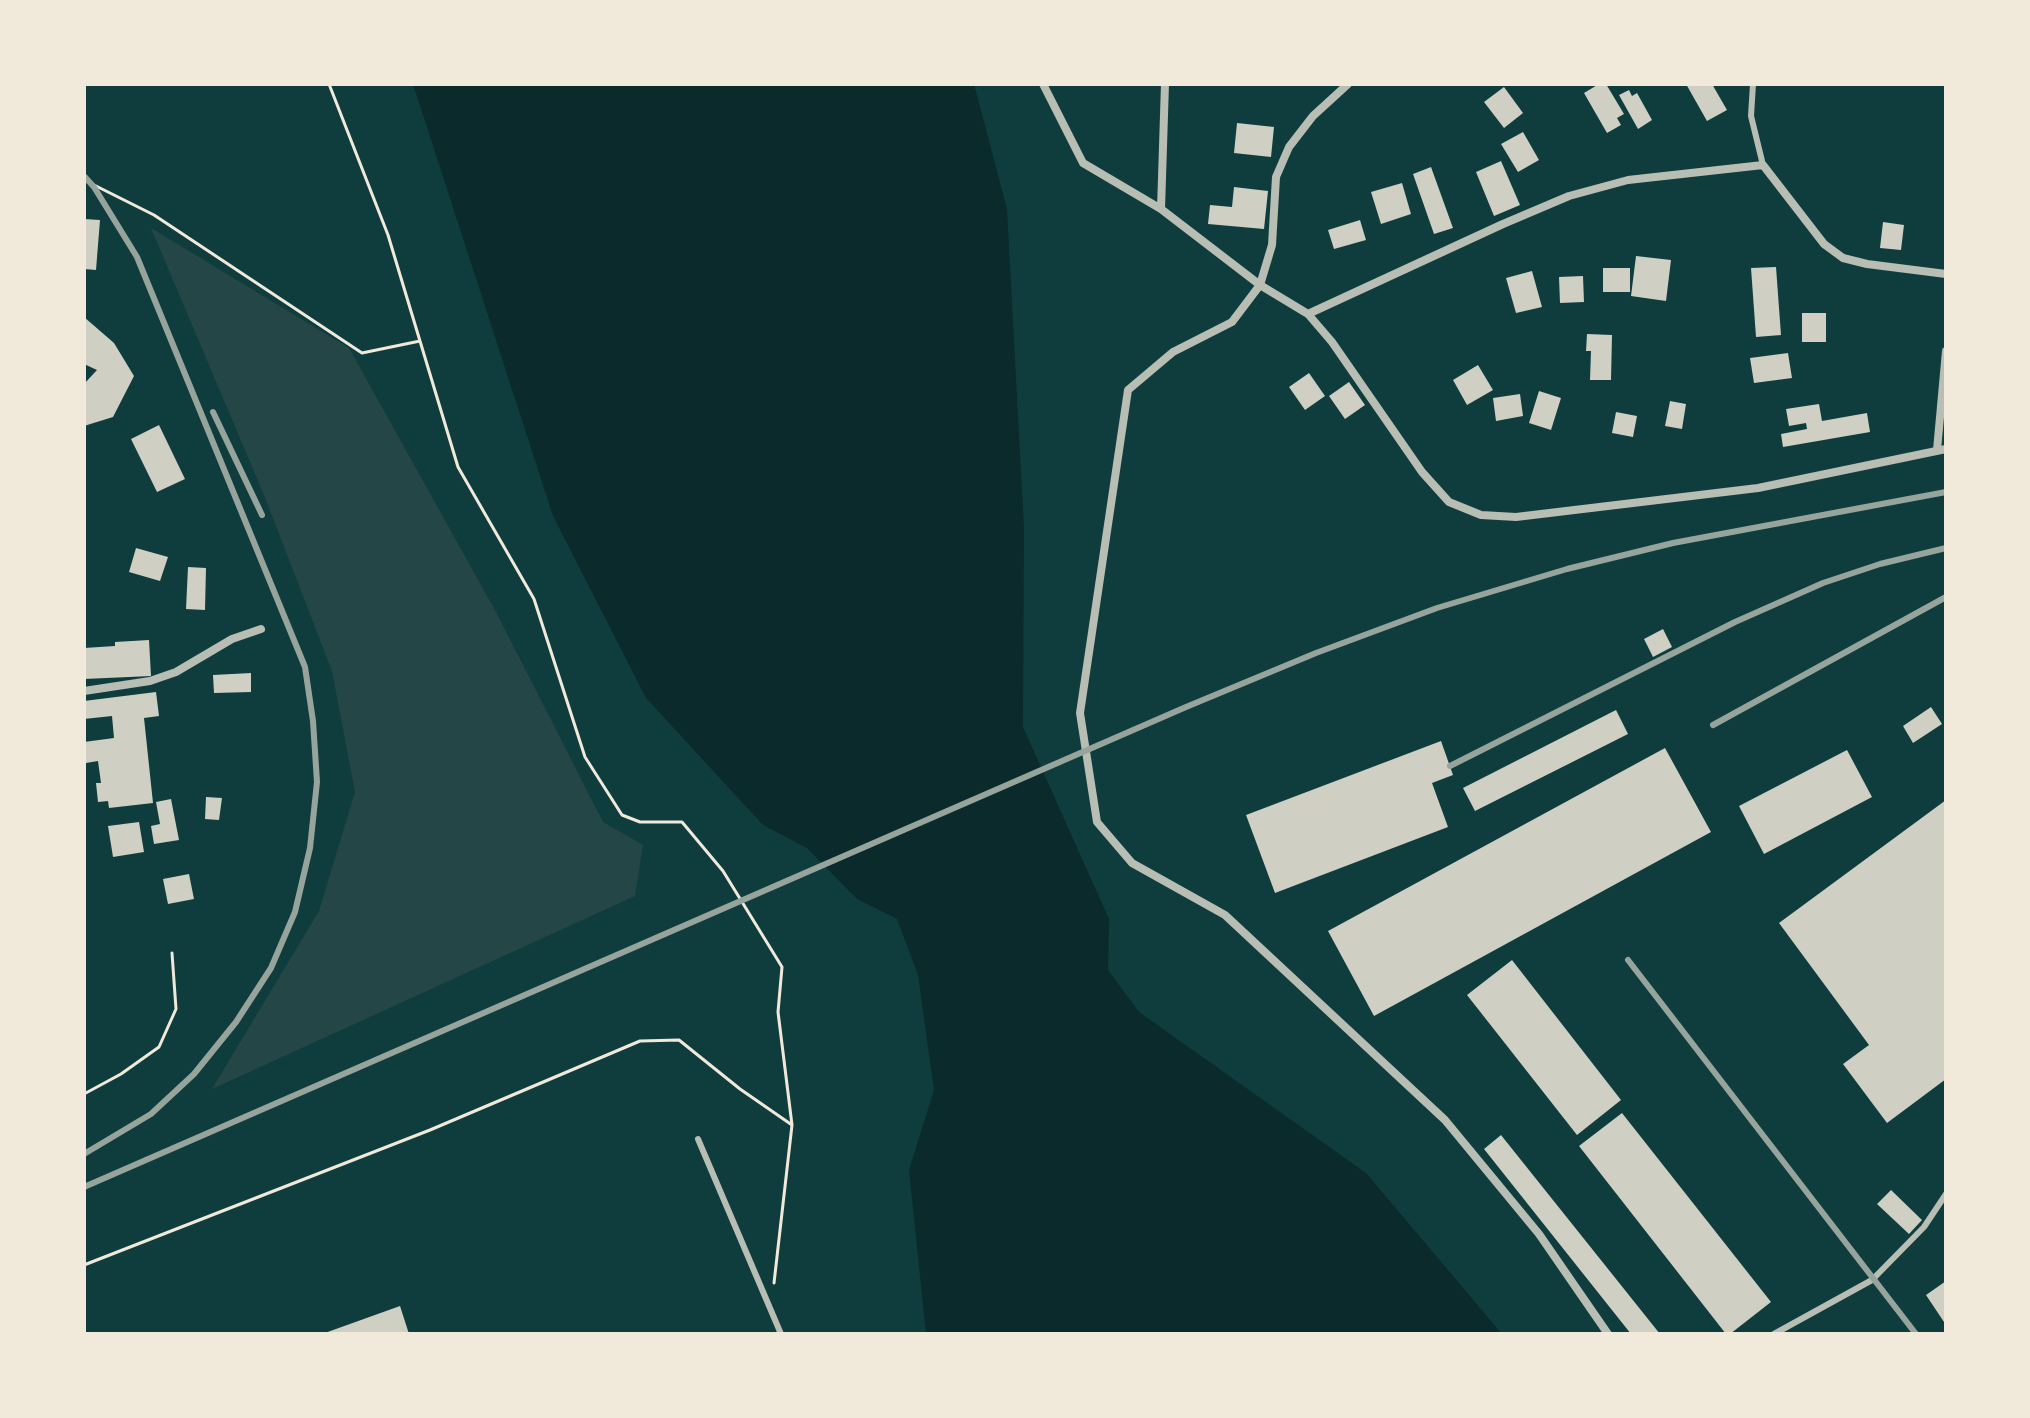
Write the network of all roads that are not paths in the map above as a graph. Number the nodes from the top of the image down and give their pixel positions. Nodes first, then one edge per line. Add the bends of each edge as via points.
1 (1043, 84) edge
2 (1165, 84) edge
3 (1348, 84) edge
4 (1753, 84) edge
5 (1763, 165) junction
6 (1161, 209) junction
7 (1946, 274) edge
8 (1260, 285) junction
9 (1308, 314) junction
10 (1946, 351) edge
11 (1942, 450) edge
12 (261, 629) dead end
13 (84, 691) edge
14 (698, 1139) dead end
15 (1946, 1194) edge
16 (781, 1334) edge
17 (1608, 1334) edge
18 (1774, 1334) edge

1 - 6 street via 1083,163
2 - 6 street
3 - 8 street via 1313,116 1280,167 1272,245
4 - 5 lane via 1751,116
5 - 7 street via 1824,244 1843,258
5 - 9 street via 1628,180 1569,196
6 - 8 street
8 - 9 street
8 - 17 street via 1232,322 1173,352 1128,390 1080,713 1097,822 1132,863 1225,915 1445,1120 1539,1234
9 - 11 street via 1422,472 1449,502 1481,515 1516,517 1758,488
10 - 11 street
12 - 13 street via 232,639 176,672
14 - 16 lane
15 - 18 lane via 1924,1227 1872,1280

